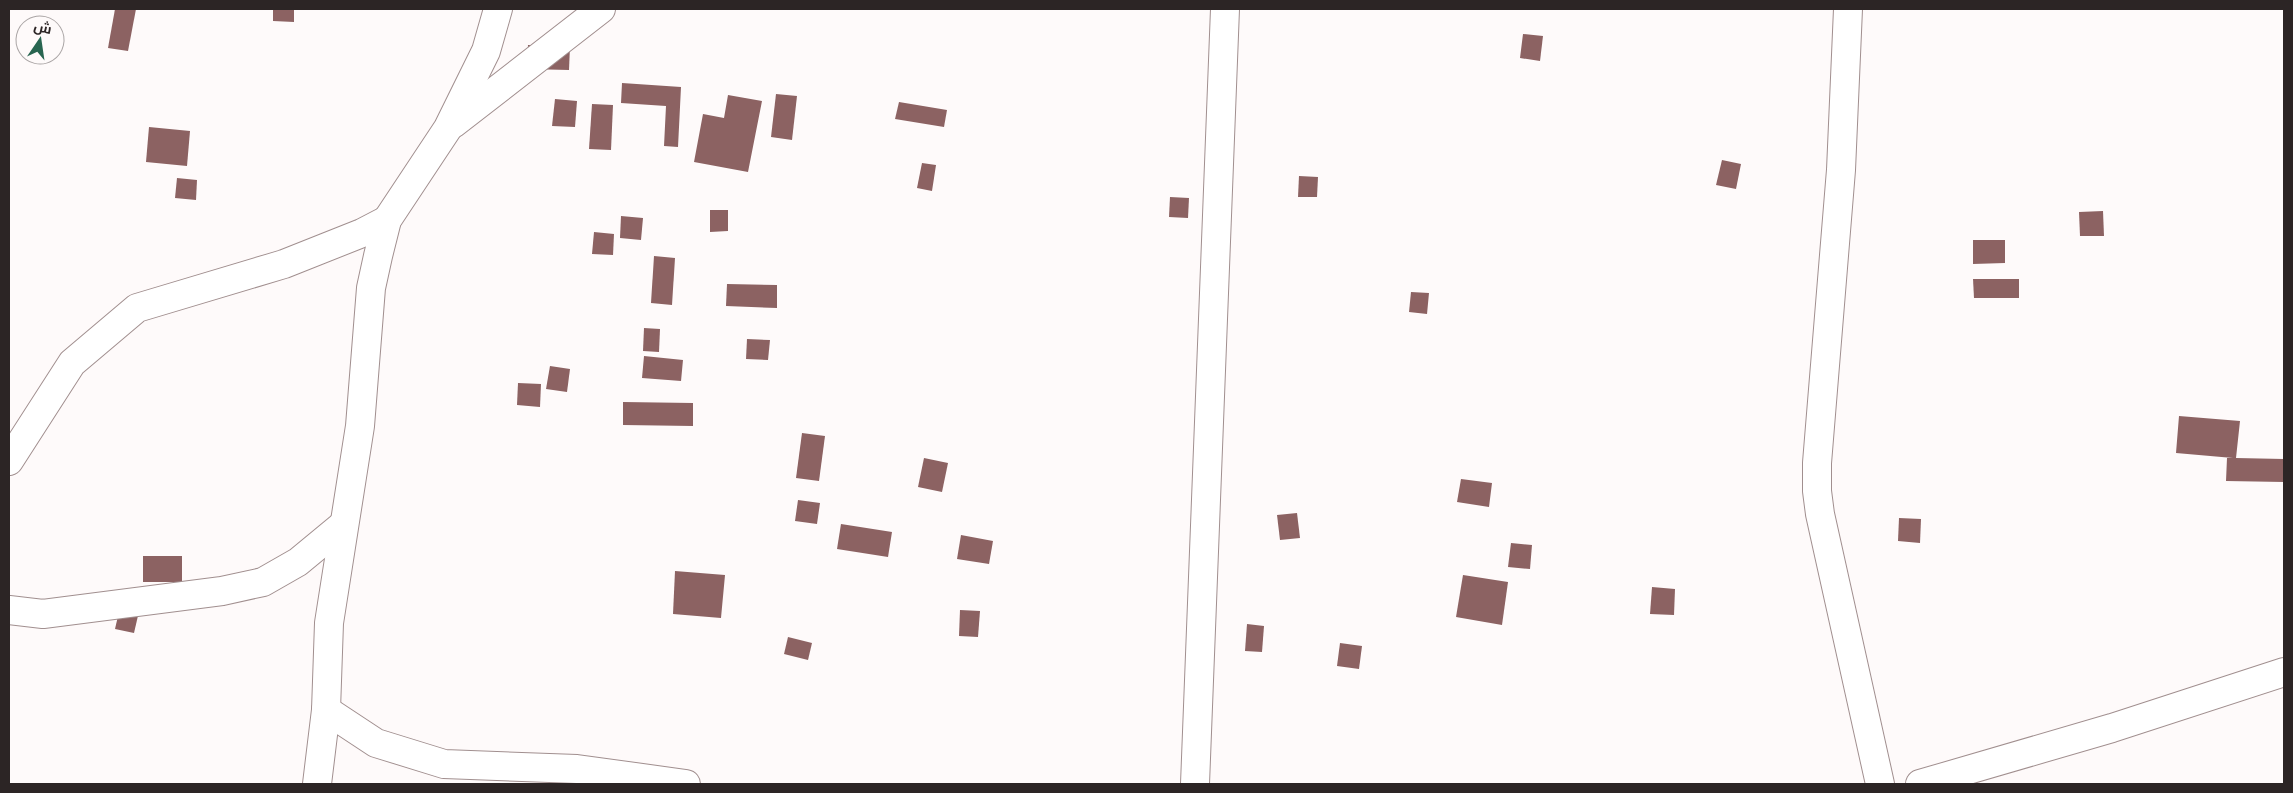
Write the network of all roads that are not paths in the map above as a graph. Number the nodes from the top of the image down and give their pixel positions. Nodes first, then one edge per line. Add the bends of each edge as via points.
1 (498, 9) edge
2 (601, 9) edge
3 (1224, 9) edge
4 (1848, 9) edge
5 (448, 128) junction
6 (387, 220) junction
7 (9, 461) edge
8 (344, 524) junction
9 (9, 610) edge
10 (2284, 672) edge
11 (326, 710) junction
12 (583, 777) edge
13 (317, 784) edge
14 (686, 784) edge
15 (1195, 784) edge
16 (1880, 784) edge
17 (1920, 784) edge

1 - 5 street via 486,51
2 - 5 street
3 - 15 street
4 - 16 street via 1841,170 1817,491
5 - 6 street
6 - 7 street via 284,264 137,308 72,363
6 - 8 street via 371,288 360,426
8 - 9 street via 298,562 263,582 222,591 43,614
8 - 11 street via 329,623
10 - 17 street via 2112,728
11 - 12 street via 376,743 444,764
11 - 13 street
12 - 14 street

